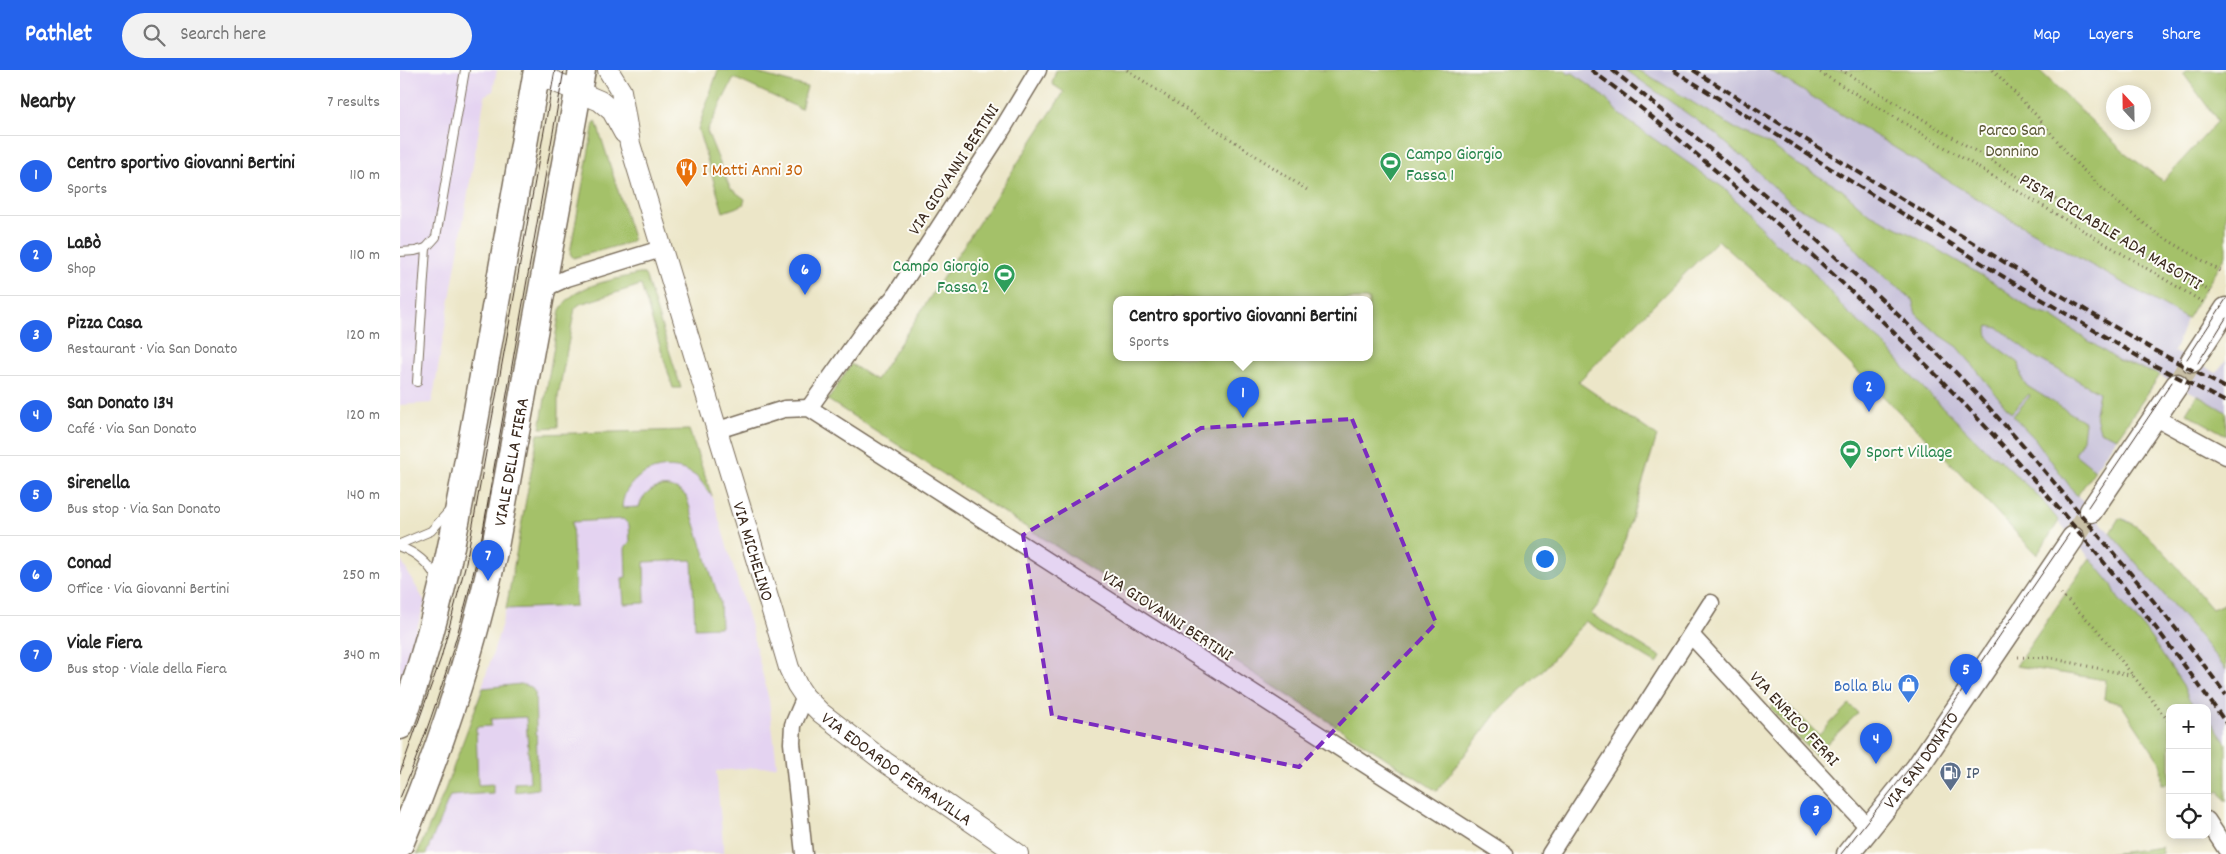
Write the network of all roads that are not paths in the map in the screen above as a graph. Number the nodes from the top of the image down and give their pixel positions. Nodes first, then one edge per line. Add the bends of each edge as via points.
1 (465, 70) edge
2 (608, 70) edge
3 (1038, 70) edge
4 (534, 71) edge
5 (580, 81) edge
6 (630, 144) junction
7 (426, 248) junction
8 (662, 249) junction
9 (400, 252) edge
10 (543, 289) junction
11 (2219, 304) edge
12 (2192, 361) tunnel mouth
13 (417, 382) dead end
14 (2177, 385) tunnel mouth
15 (809, 408) junction
16 (2156, 418) junction
17 (718, 430) junction
18 (2226, 456) edge
19 (462, 494) junction
20 (2091, 511) tunnel mouth
21 (2073, 538) tunnel mouth
22 (400, 545) edge
23 (442, 589) junction
24 (1711, 603) dead end
25 (1691, 635) junction
26 (805, 697) junction
27 (400, 726) edge
28 (2211, 826) edge
29 (1869, 828) junction
30 (400, 844) edge
31 (2226, 849) edge
32 (804, 854) edge
33 (1018, 854) edge
34 (1505, 854) edge
35 (1550, 854) edge
36 (1848, 854) edge

1 - 7 lane via 436,237
2 - 6 street, VIA MICHELINO via 621,91
3 - 15 street, VIA GIOVANNI BERTINI via 894,297 866,328
4 - 5 street, VIA MICHELINO
4 - 19 main road
5 - 6 street, VIA MICHELINO via 612,111
5 - 10 main road, VIALE DELLA FIERA
6 - 8 street, VIA MICHELINO
7 - 9 lane
7 - 13 lane
8 - 10 street via 566,278
8 - 17 street, VIA MICHELINO
10 - 30 main road, VIALE DELLA FIERA via 483,603 449,716
11 - 12 main road
14 - 16 main road
15 - 17 street via 784,409
15 - 34 street, VIA GIOVANNI BERTINI
16 - 18 street
16 - 20 main road
17 - 26 street, VIA MICHELINO via 790,668
19 - 22 lane via 431,531
19 - 23 main road
21 - 29 main road, VIA SAN DONATO via 1917,768
22 - 23 lane via 422,560
23 - 27 main road
24 - 25 street
25 - 29 street, VIA ENRICO FERRI
25 - 35 street
26 - 32 street via 792,734
26 - 33 street, VIA EDOARDO FERRAVILLA via 848,734
28 - 31 street
29 - 36 main road, VIA SAN DONATO

